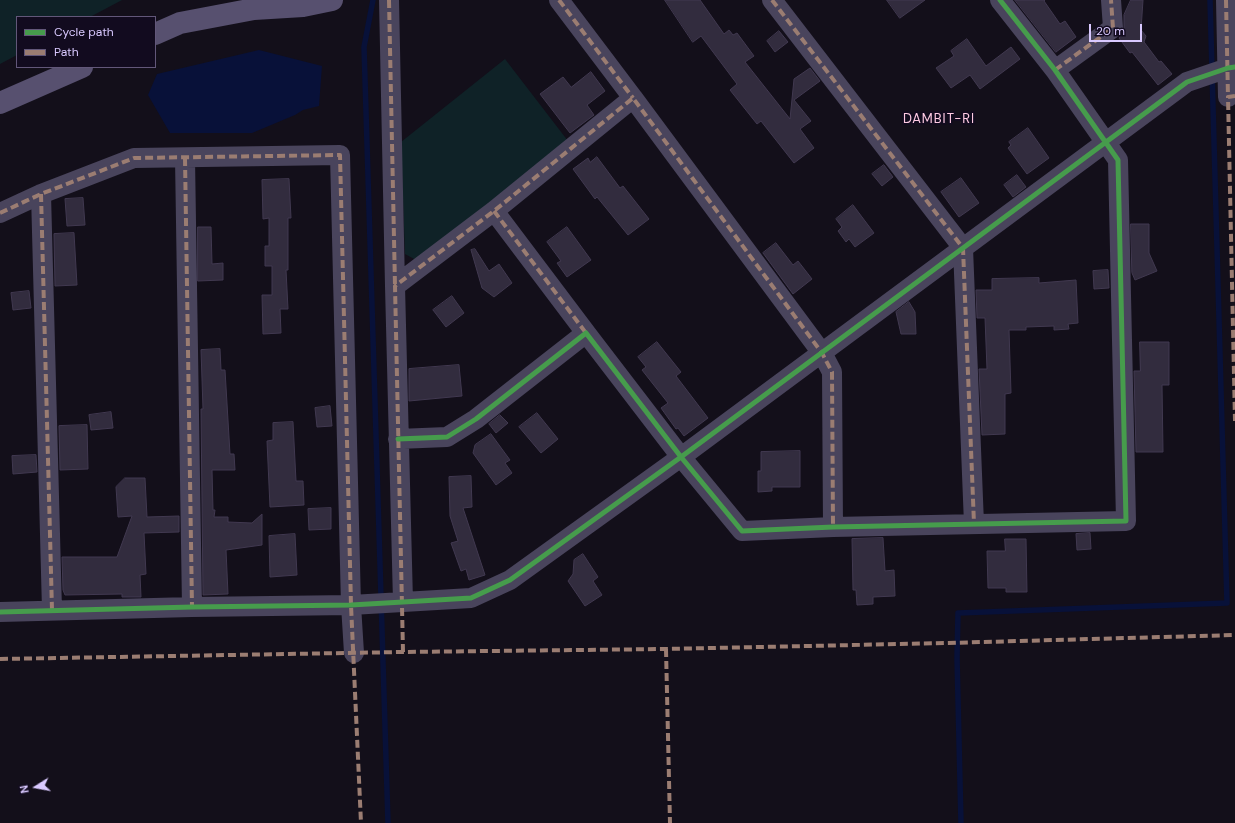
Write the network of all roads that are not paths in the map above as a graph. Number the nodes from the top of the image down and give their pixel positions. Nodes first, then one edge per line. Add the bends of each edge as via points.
1 (332, 0) edge
2 (388, 0) edge
3 (559, 0) edge
4 (772, 0) edge
5 (1000, 0) edge
6 (1112, 0) edge
7 (1226, 0) edge
8 (156, 34) edge
9 (1231, 67) edge
10 (80, 68) edge
11 (1055, 70) junction
12 (1228, 97) dead end
13 (633, 98) junction
14 (0, 103) edge
15 (1106, 142) junction
16 (185, 158) junction
17 (41, 194) junction
18 (494, 211) junction
19 (0, 213) edge
20 (963, 248) junction
21 (395, 286) junction
22 (586, 333) junction
23 (822, 353) junction
24 (398, 439) junction
25 (681, 457) junction
26 (974, 524) junction
27 (833, 527) junction
28 (402, 602) junction
29 (351, 605) junction
30 (192, 607) junction
31 (52, 610) junction
32 (0, 612) edge
33 (354, 652) dead end

1 - 8 street via 303,6 254,9 180,23
2 - 21 street
3 - 13 street
4 - 20 street
5 - 11 street
6 - 11 street via 1113,28
7 - 9 street
9 - 12 street
9 - 15 street via 1188,82
10 - 14 street
11 - 15 street
13 - 18 street
13 - 23 street
15 - 20 street
15 - 26 street via 1118,160 1126,521
16 - 17 street via 134,158
16 - 29 street via 340,155
16 - 30 street
17 - 19 street
17 - 31 street
18 - 21 street
18 - 22 street
20 - 23 street
20 - 26 street
21 - 24 street
22 - 24 street via 476,419 447,437
22 - 25 street
23 - 25 street
23 - 27 street via 832,372
24 - 28 street
25 - 27 street via 742,531
25 - 28 street via 510,580 470,598
26 - 27 street
28 - 29 street
29 - 30 street
29 - 33 street
30 - 31 street
31 - 32 street

